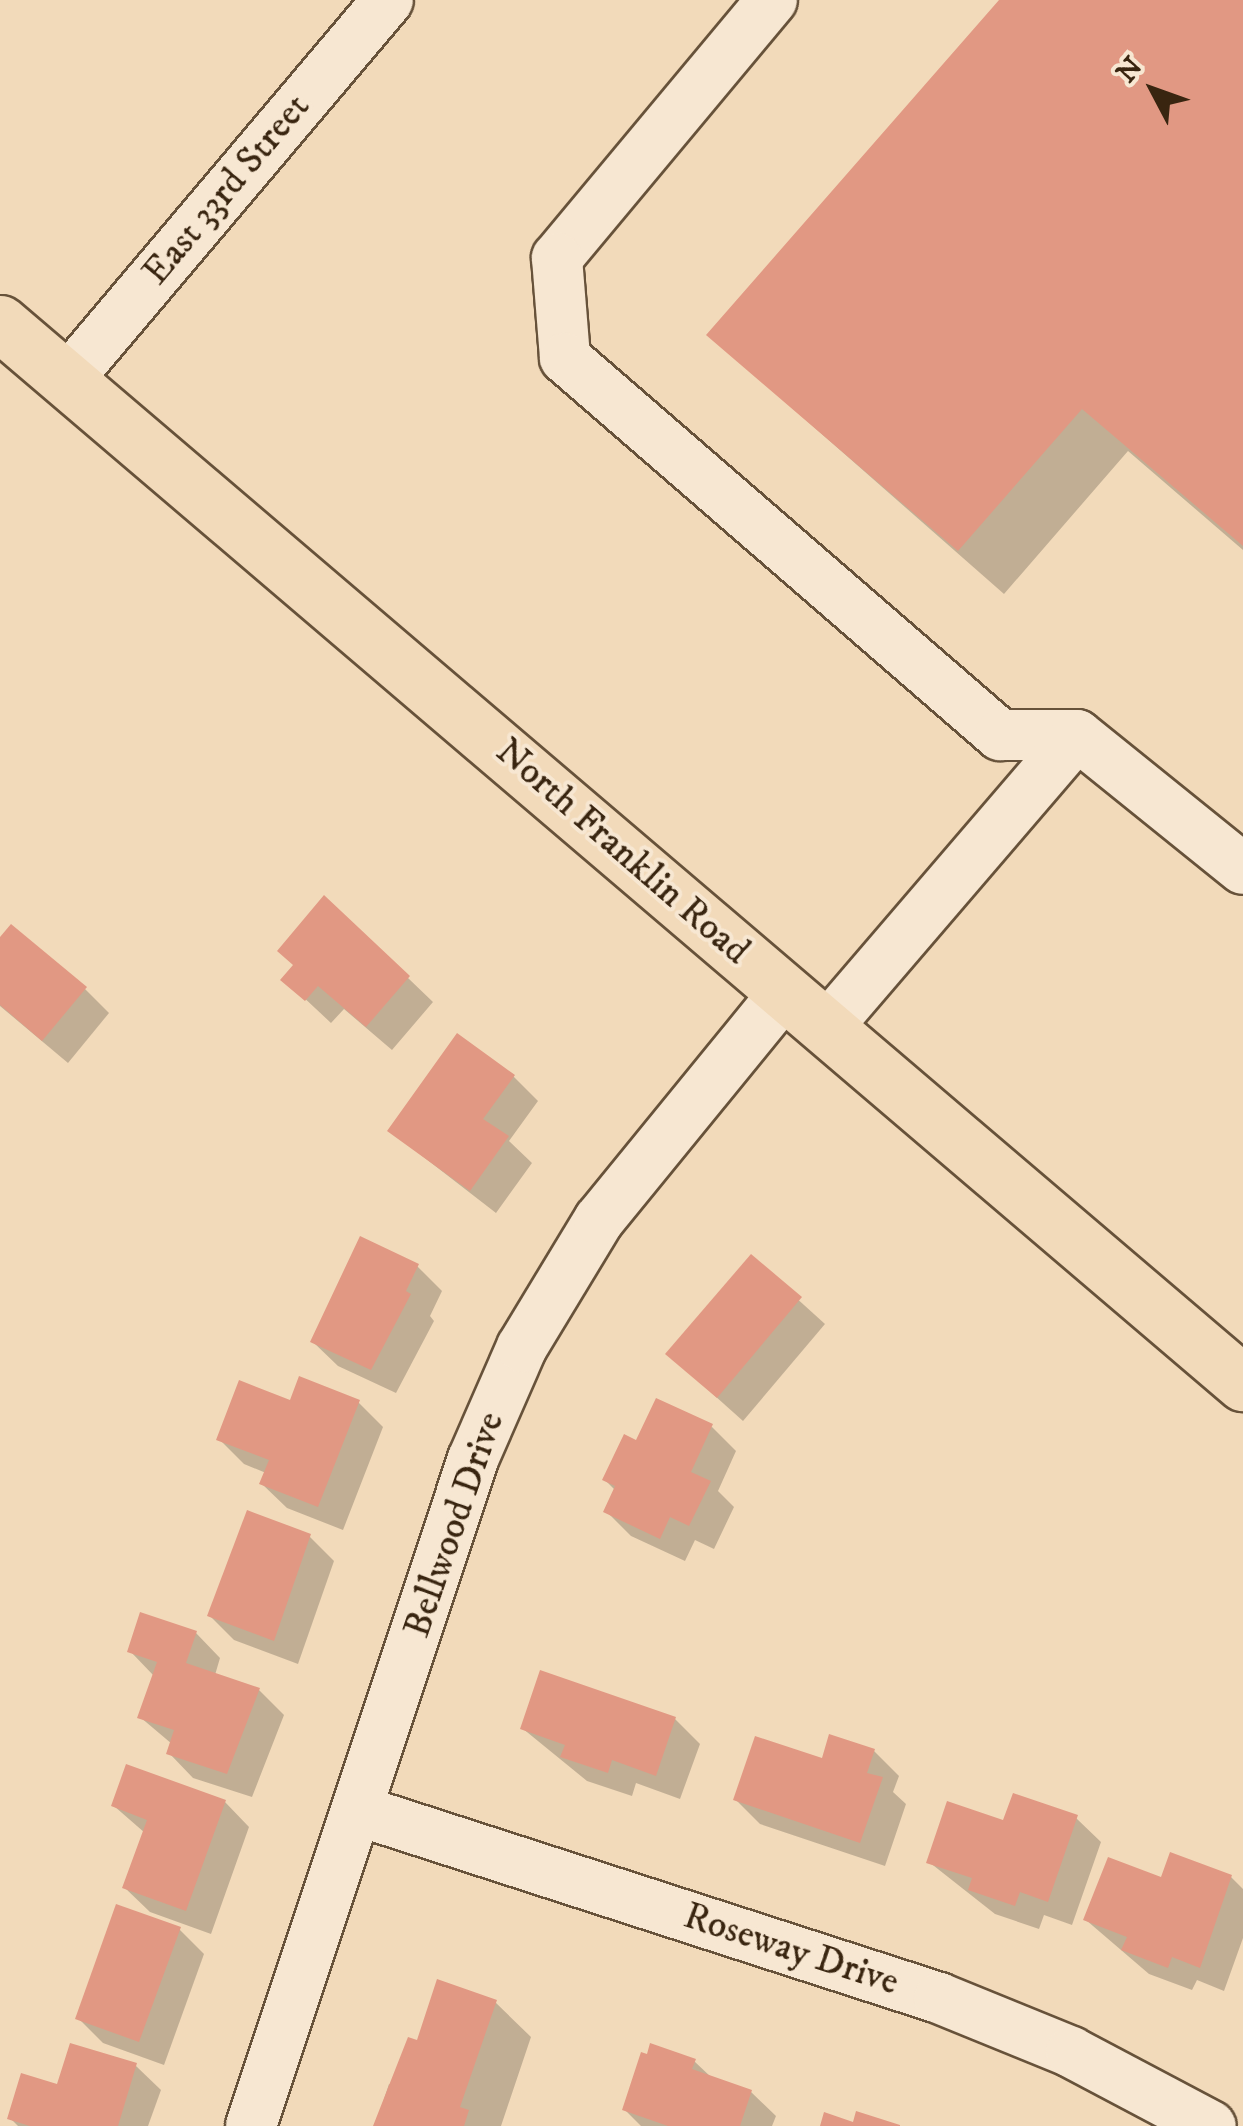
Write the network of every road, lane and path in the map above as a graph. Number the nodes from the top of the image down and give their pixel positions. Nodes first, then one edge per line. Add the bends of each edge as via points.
1 (388, 0) edge
2 (772, 0) edge
3 (0, 323) edge
4 (66, 380) junction
5 (1077, 734) junction
6 (1243, 869) edge
7 (786, 992) junction
8 (827, 1027) junction
9 (1243, 1384) edge
10 (356, 1810) junction
11 (251, 2126) edge
12 (1211, 2126) edge

1 - 4 street, East 33rd Street
2 - 5 street via 557,258 565,358 1000,735
3 - 4 main road, North Franklin Road
4 - 7 main road, North Franklin Road
5 - 6 street
5 - 8 street
7 - 8 main road, North Franklin Road
7 - 10 street, Bellwood Drive via 599,1220 522,1346 473,1459
8 - 9 main road, North Franklin Road
10 - 11 street, Bellwood Drive
10 - 12 street, Roseway Drive via 939,1998 1070,2052

